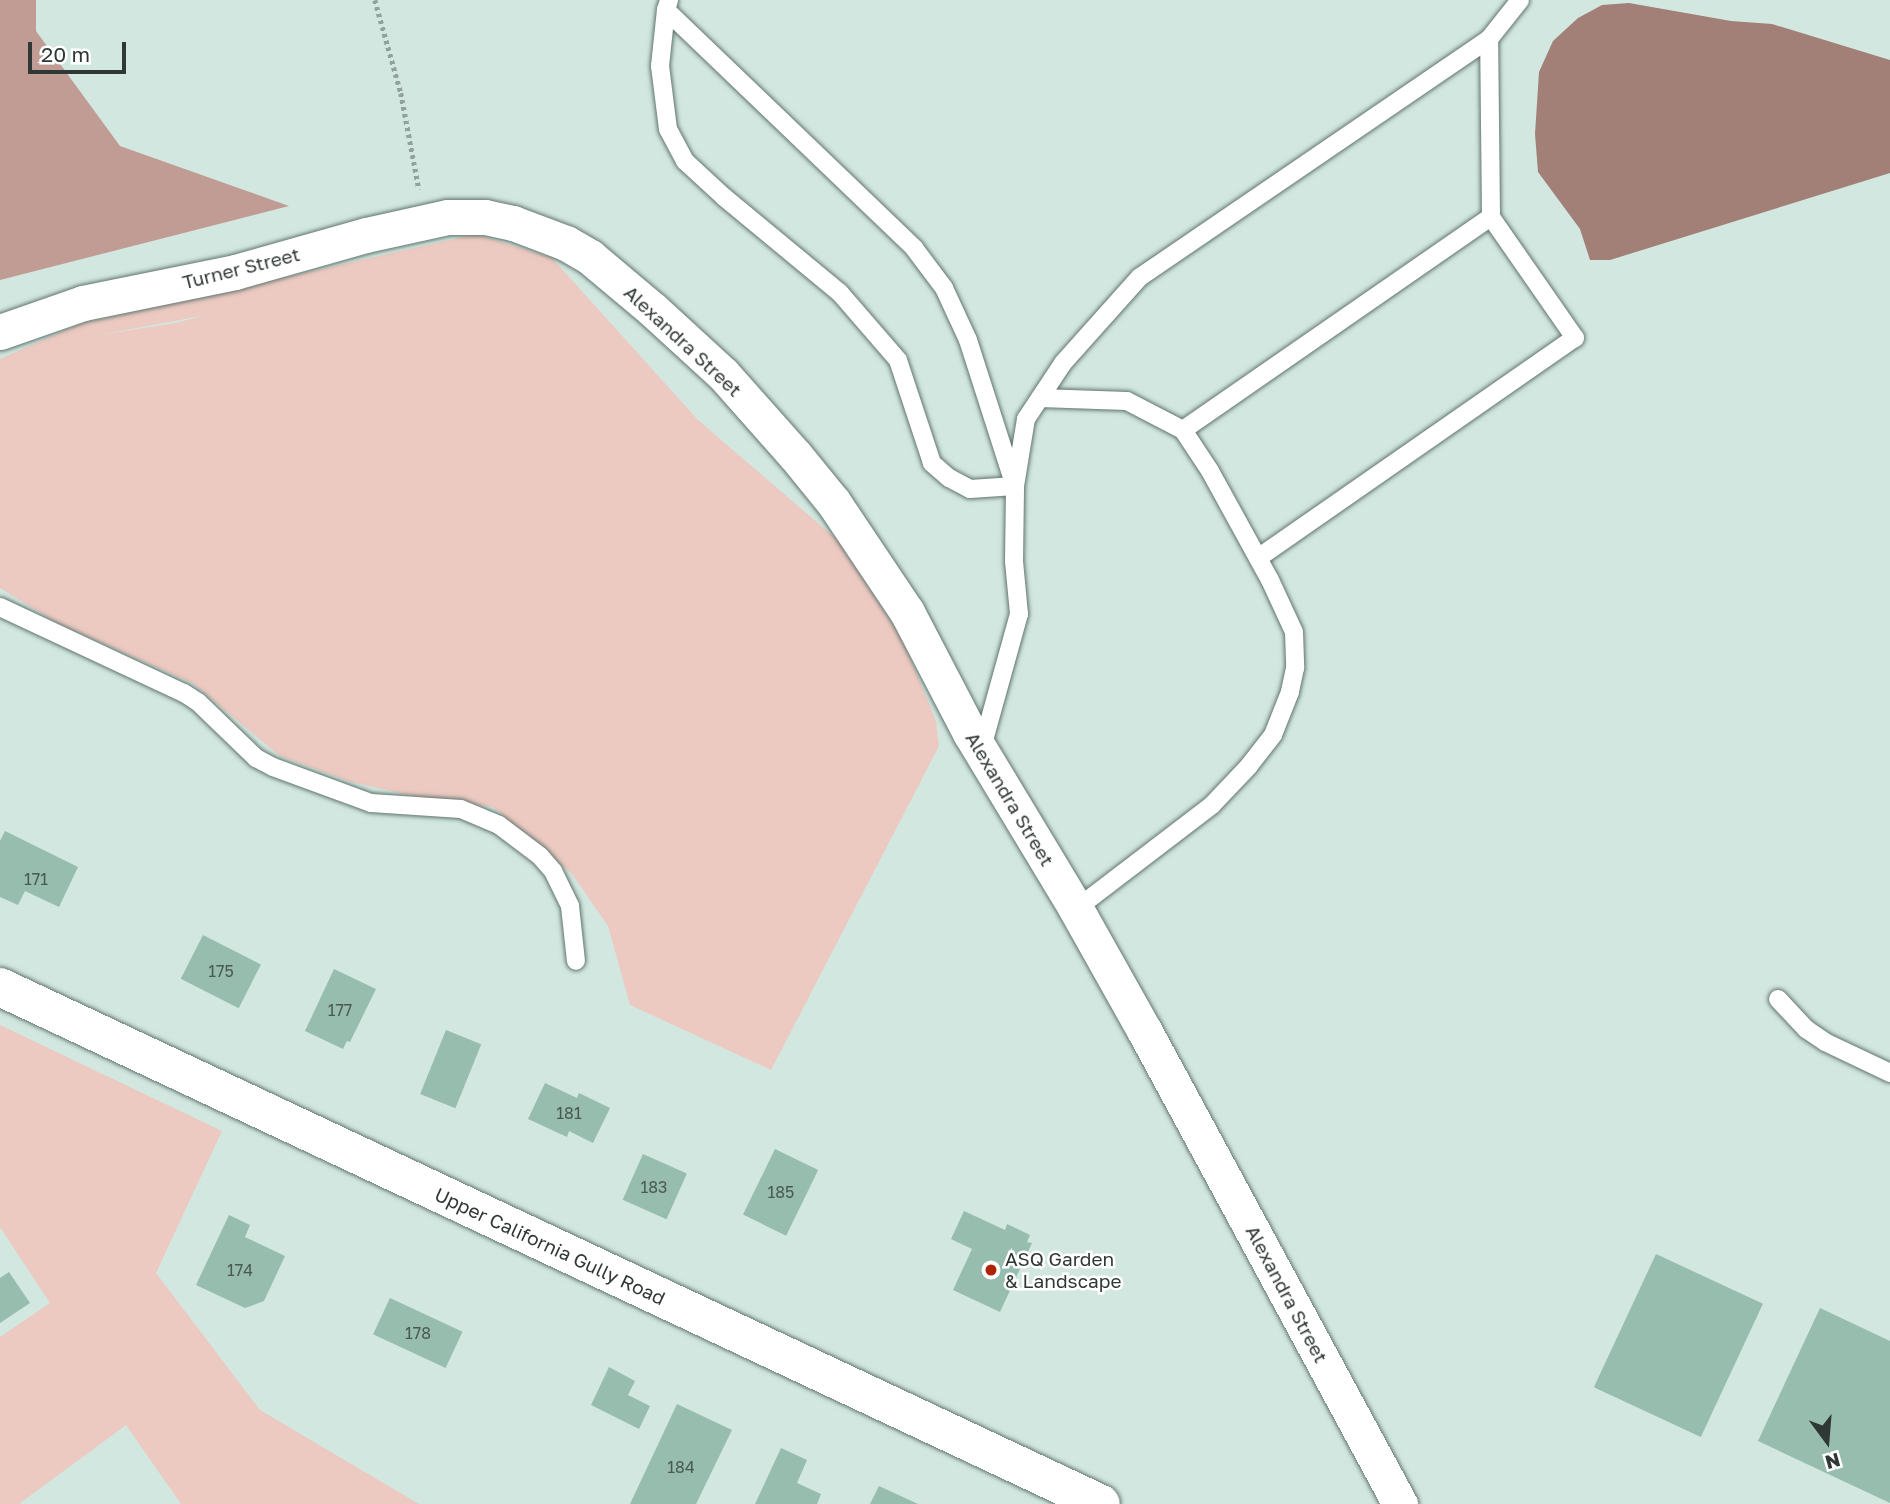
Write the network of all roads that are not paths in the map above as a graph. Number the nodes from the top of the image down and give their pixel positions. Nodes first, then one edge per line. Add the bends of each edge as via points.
1 (1520, 0) edge
2 (668, 5) edge
3 (1489, 39) junction
4 (485, 217) joint
5 (1491, 217) junction
6 (0, 332) edge
7 (1040, 398) junction
8 (1183, 430) junction
9 (1015, 486) junction
10 (1258, 558) junction
11 (0, 607) edge
12 (981, 751) junction
13 (1076, 909) junction
14 (576, 961) dead end
15 (0, 987) edge
16 (1778, 999) dead end
17 (1890, 1073) edge
18 (1101, 1504) edge
19 (1400, 1504) edge

1 - 3 lane
2 - 9 lane via 914,248 944,288 968,340
2 - 9 lane via 660,66 668,129 685,161 840,293 898,360 932,463 970,489
3 - 5 lane
3 - 7 lane via 1140,277 1063,363
4 - 6 street, Turner Street via 425,221 235,272 83,303
4 - 12 street, Alexandra Street via 541,233 590,257 723,374 834,503 873,559 907,612
5 - 8 lane
5 - 10 lane via 1576,338
7 - 8 lane via 1127,401
7 - 9 lane via 1026,419
8 - 10 lane
9 - 12 lane via 1019,614
10 - 13 lane via 1294,632 1295,668 1273,735 1212,805
11 - 14 lane via 184,693 256,758 274,767 371,803 461,810 499,825 553,871 570,906
12 - 13 street, Alexandra Street
13 - 19 street, Alexandra Street
15 - 18 street, Upper California Gully Road
16 - 17 lane via 1825,1042

